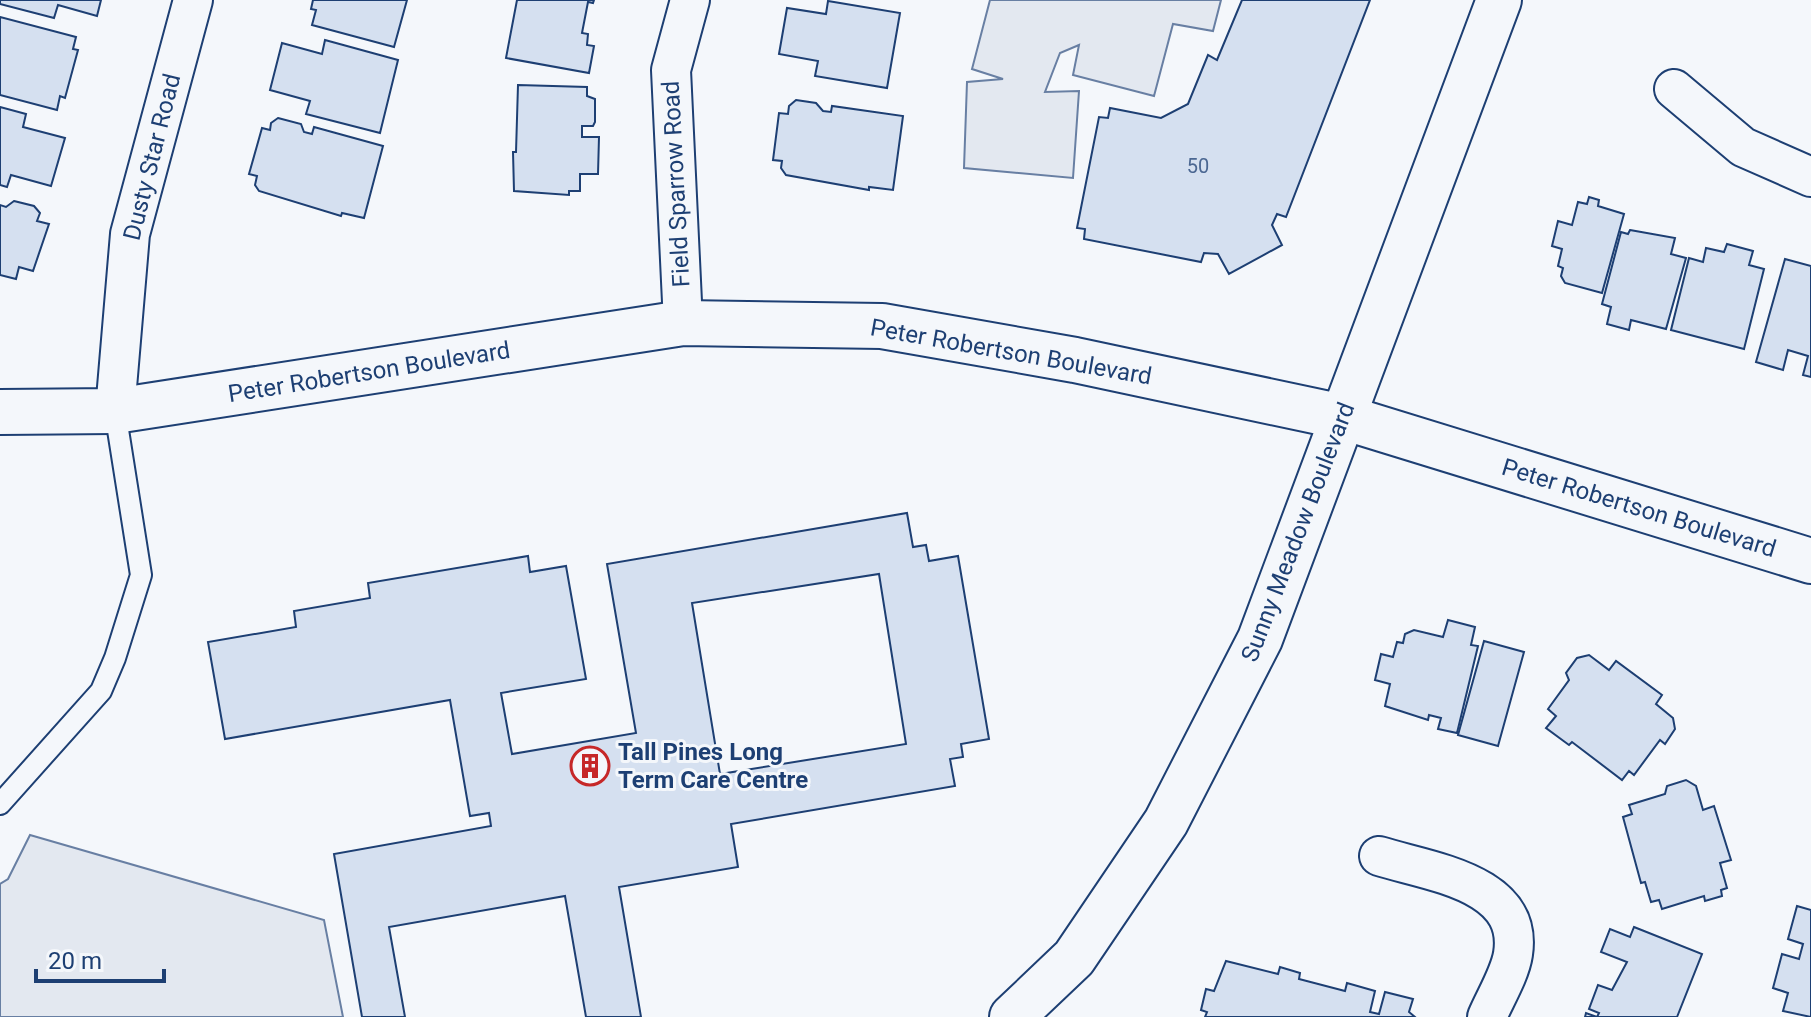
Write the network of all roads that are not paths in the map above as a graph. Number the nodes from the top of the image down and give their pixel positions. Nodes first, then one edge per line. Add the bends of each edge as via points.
1 (193, 0) edge
2 (690, 0) edge
3 (1499, 0) edge
4 (1674, 89) dead end
5 (1811, 177) edge
6 (683, 323) junction
7 (115, 411) junction
8 (0, 412) edge
9 (1343, 417) junction
10 (1811, 561) edge
11 (0, 804) edge
12 (1379, 856) dead end
13 (1012, 1017) edge
14 (1487, 1017) edge

1 - 7 street, Dusty Star Road via 130,234
2 - 6 street, Field Sparrow Road via 671,70
3 - 9 street, Sunny Meadow Boulevard
4 - 5 street via 1743,147
6 - 7 street, Peter Robertson Boulevard
6 - 9 street, Peter Robertson Boulevard via 882,326 1075,360
7 - 8 street, Peter Robertson Boulevard
7 - 11 lane via 141,575 101,691
9 - 10 street, Peter Robertson Boulevard
9 - 13 street, Sunny Meadow Boulevard via 1260,639 1166,822 1074,958
12 - 14 street via 1487,891 1510,915 1513,954

